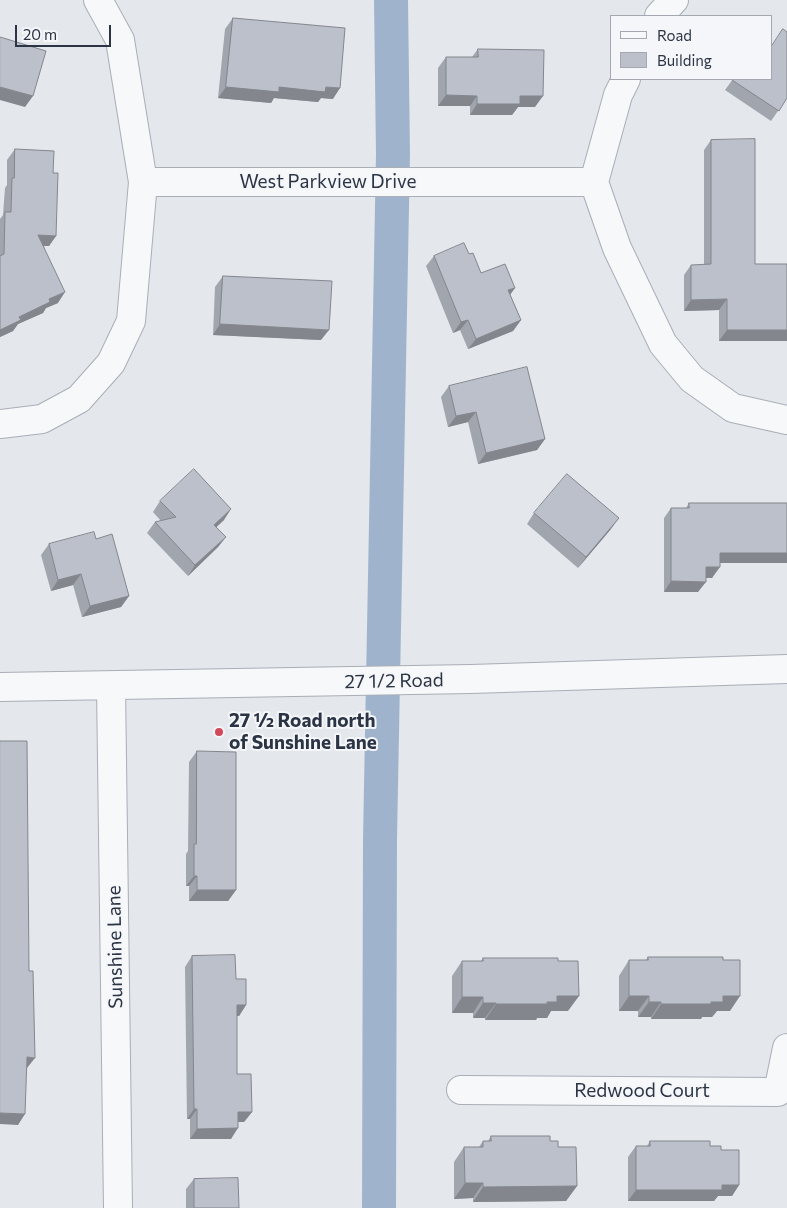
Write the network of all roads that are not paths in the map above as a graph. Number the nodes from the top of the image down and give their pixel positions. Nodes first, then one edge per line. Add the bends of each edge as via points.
1 (98, 0) edge
2 (674, 0) edge
3 (660, 15) edge
4 (626, 80) edge
5 (143, 182) junction
6 (594, 182) junction
7 (787, 420) edge
8 (0, 424) edge
9 (787, 669) edge
10 (111, 686) junction
11 (0, 687) edge
12 (787, 1048) edge
13 (461, 1090) dead end
14 (118, 1208) edge

1 - 5 street via 120,40
2 - 3 street
4 - 6 street via 618,95
5 - 6 street, West Parkview Drive
5 - 8 street via 131,321 111,363 79,399 42,419
6 - 7 street via 617,248 663,344 692,379 734,408
9 - 10 street, 27 1/2 Road via 462,680
10 - 11 street, 27 1/2 Road
10 - 14 street, Sunshine Lane
12 - 13 street, Redwood Court via 778,1092

